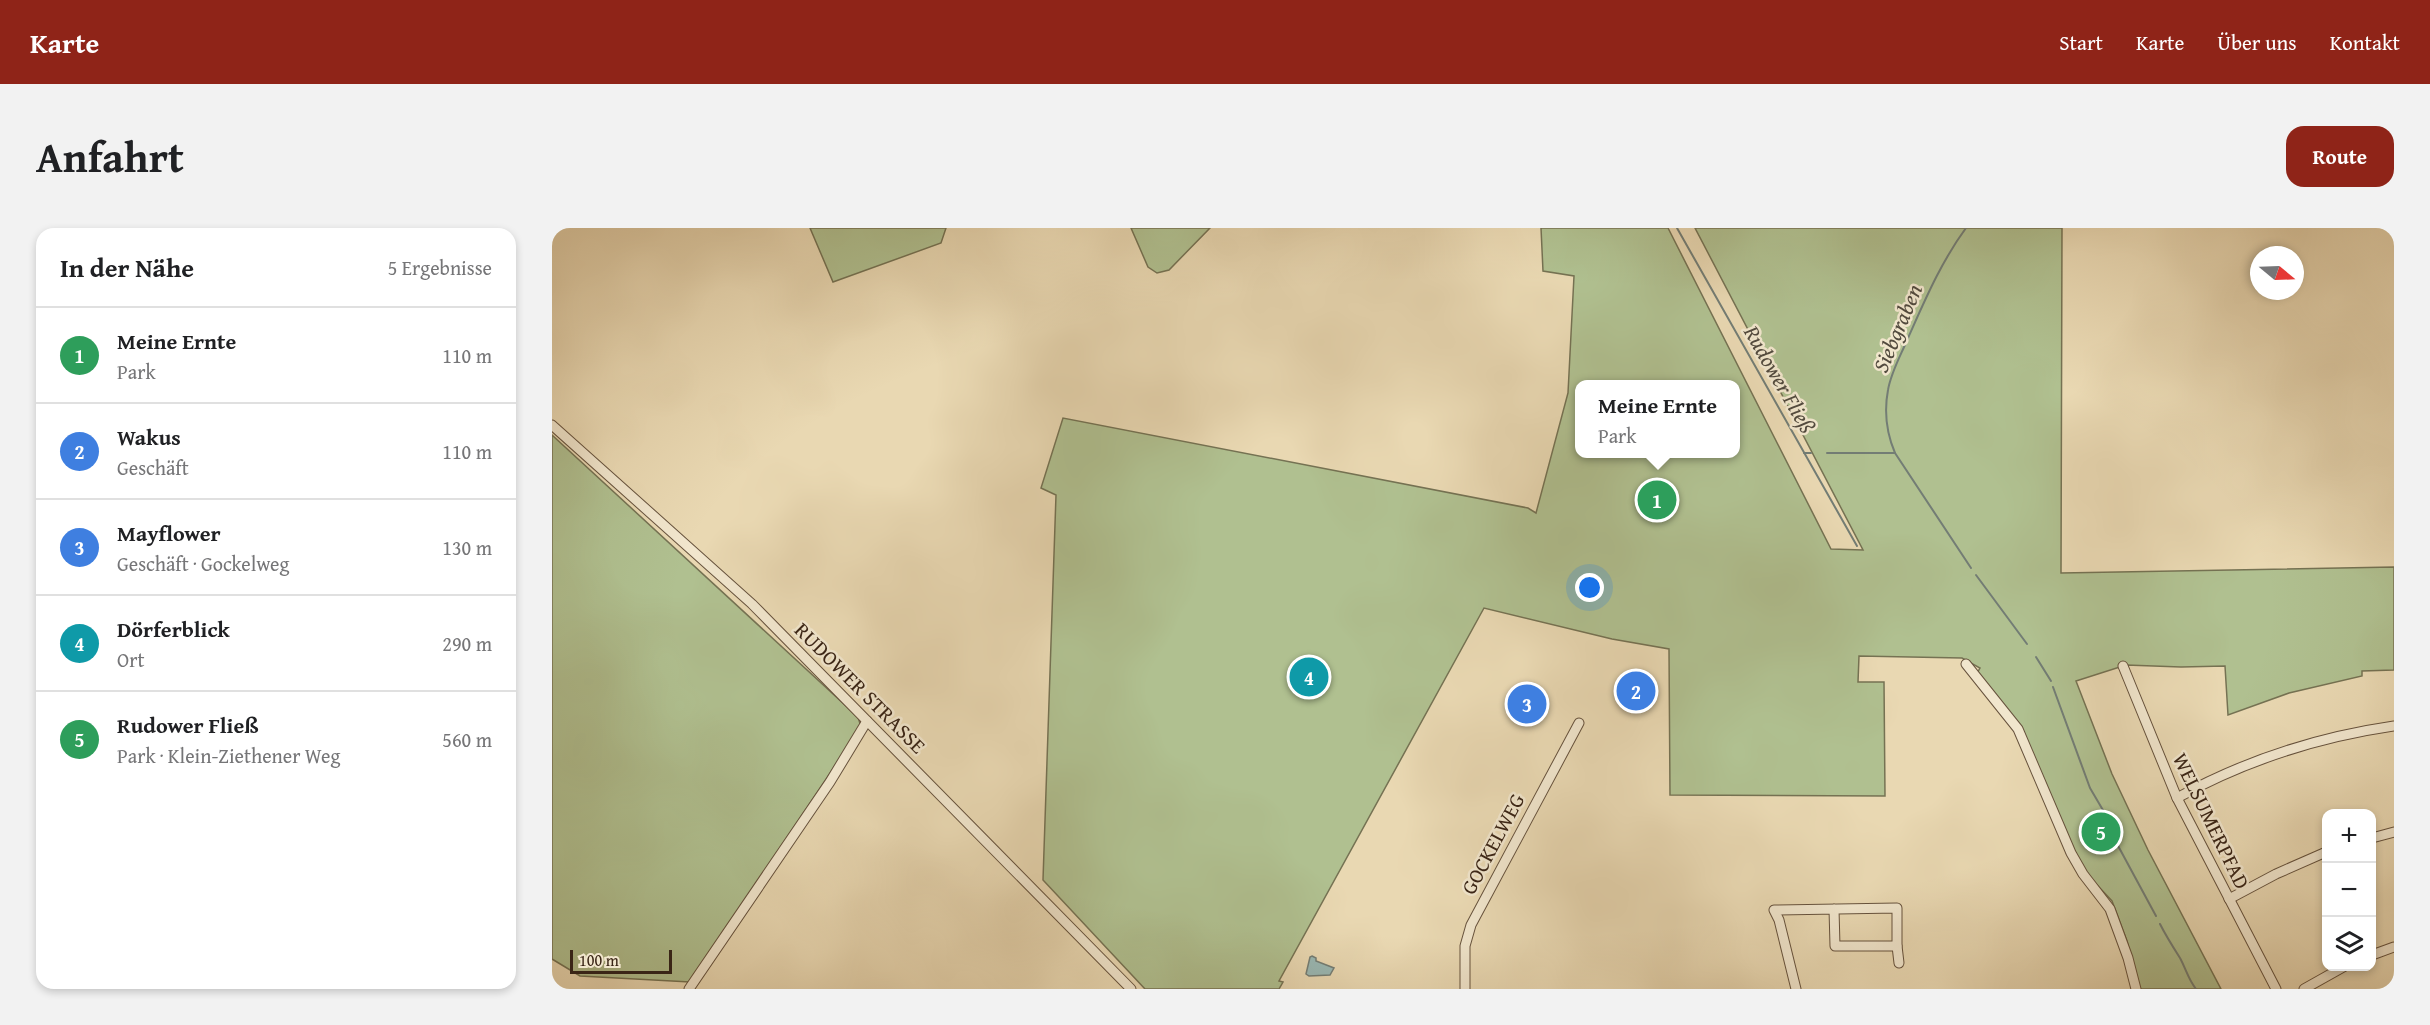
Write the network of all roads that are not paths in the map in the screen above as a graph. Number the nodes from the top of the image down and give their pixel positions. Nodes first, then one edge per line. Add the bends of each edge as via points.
1 (552, 425) edge
2 (1966, 664) dead end
3 (2123, 666) dead end
4 (867, 721) junction
5 (1579, 723) dead end
6 (2394, 726) edge
7 (2177, 798) junction
8 (2394, 832) edge
9 (2376, 837) edge
10 (2322, 854) edge
11 (2229, 899) junction
12 (1834, 909) junction
13 (1897, 946) junction
14 (2394, 947) edge
15 (2376, 954) edge
16 (1899, 963) dead end
17 (2337, 971) edge
18 (689, 989) edge
19 (1131, 989) edge
20 (1465, 989) edge
21 (1796, 989) edge
22 (2136, 989) edge
23 (2276, 989) edge
24 (2304, 989) edge

1 - 4 street, RUDOWER STRASSE via 752,604
2 - 22 street via 2018,729 2071,853 2113,914
3 - 7 street, WELSUMERPFAD
4 - 18 street
4 - 19 street, RUDOWER STRASSE
5 - 20 street, GOCKELWEG via 1471,925 1465,946
6 - 7 street via 2297,747
7 - 11 street, WELSUMERPFAD
8 - 9 street
10 - 11 street
11 - 23 street, WELSUMERPFAD
12 - 13 street via 1835,946
12 - 13 street via 1897,909
12 - 21 street via 1774,910
13 - 16 street
14 - 15 street
17 - 24 street

